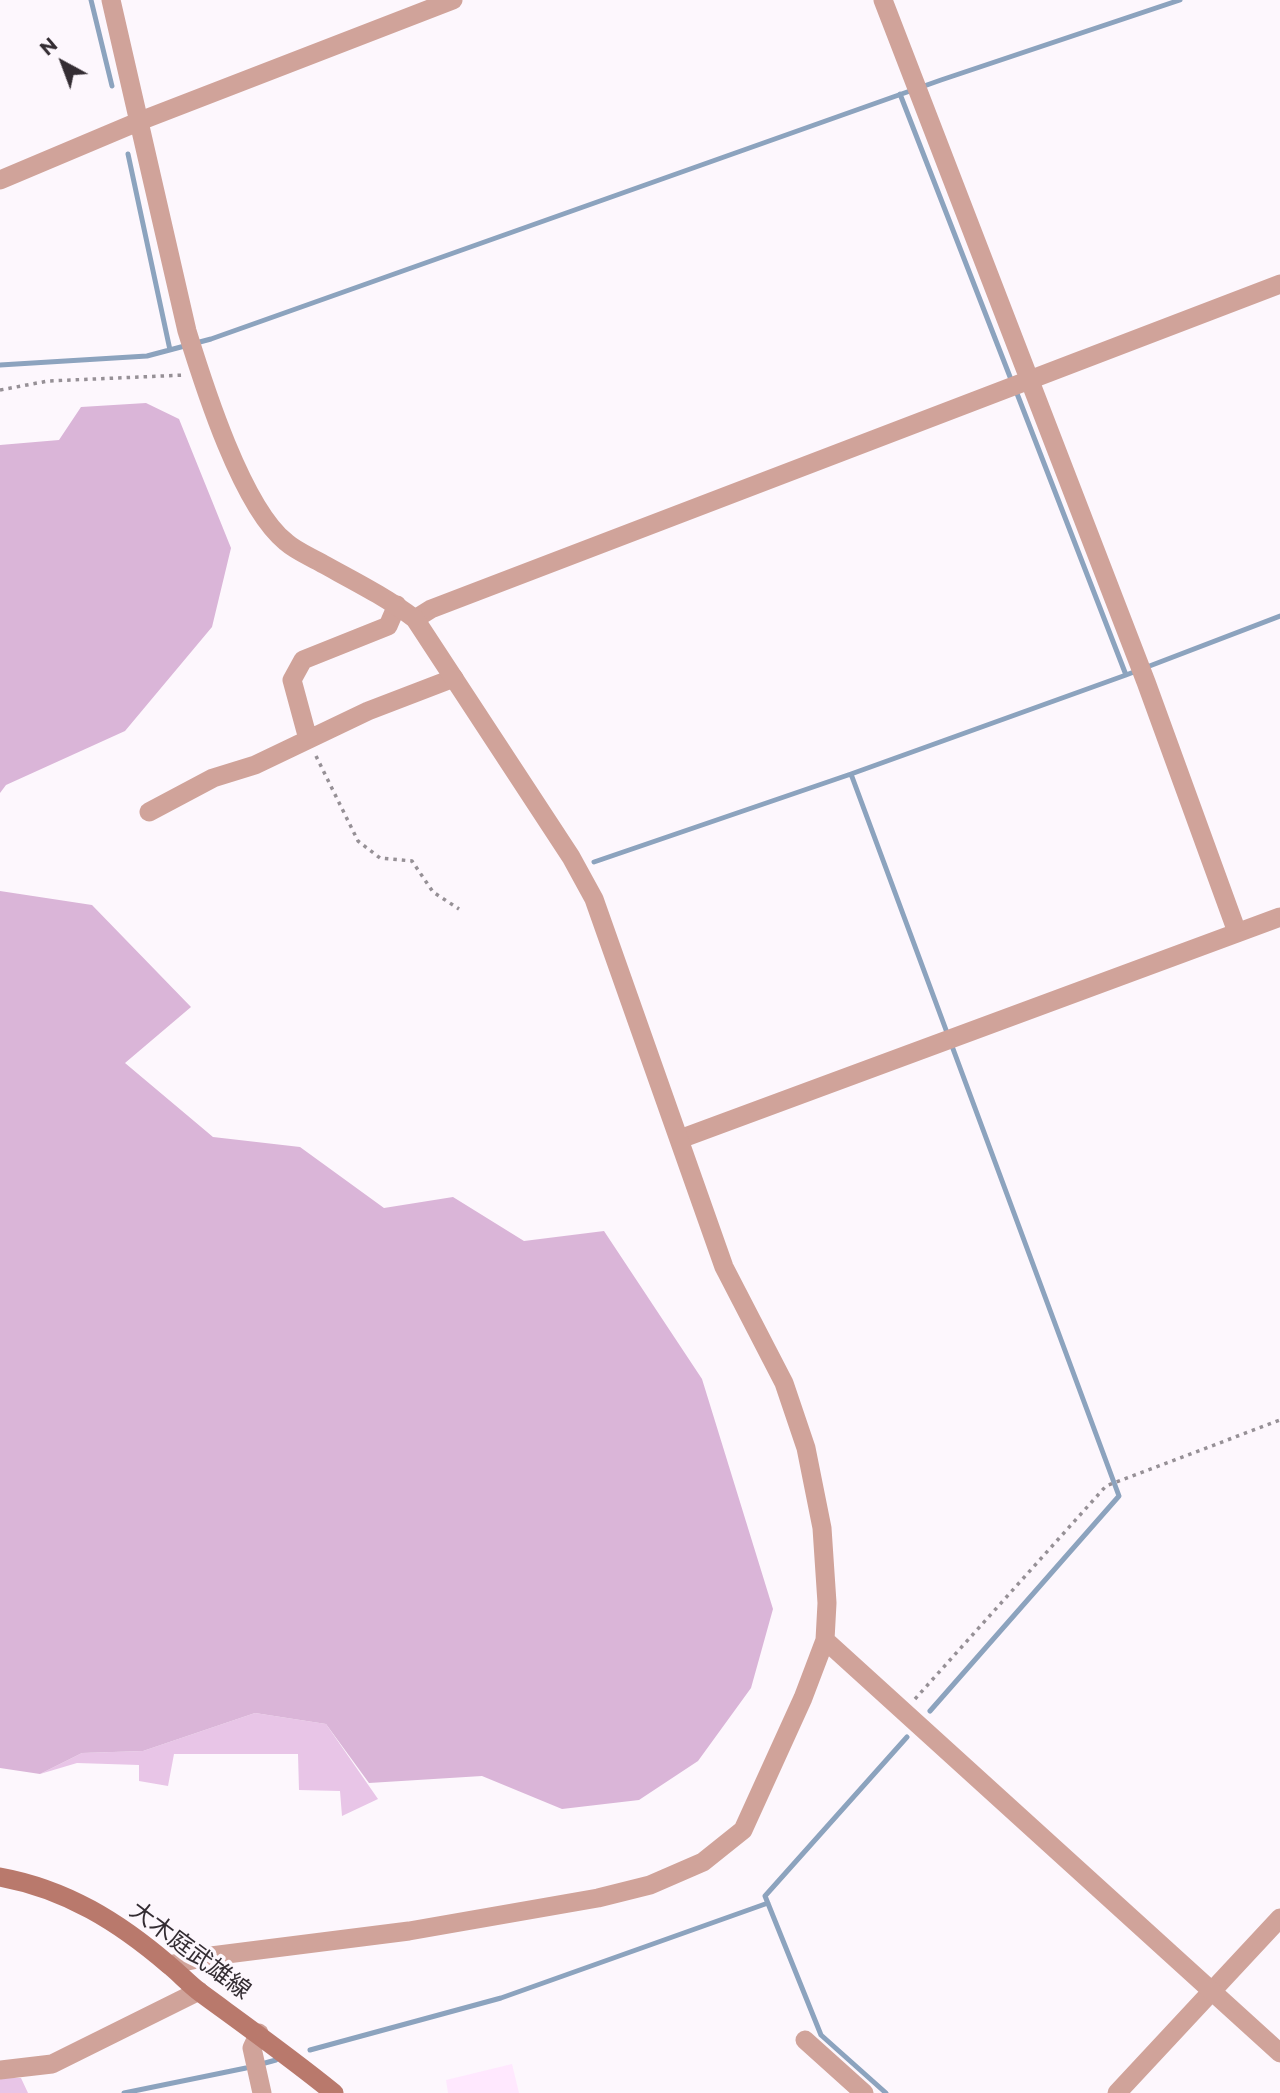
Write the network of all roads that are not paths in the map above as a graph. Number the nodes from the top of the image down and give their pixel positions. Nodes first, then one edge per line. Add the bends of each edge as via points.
1 (111, 0) edge
2 (453, 0) edge
3 (883, 0) edge
4 (139, 121) junction
5 (0, 180) edge
6 (1280, 284) edge
7 (1019, 384) junction
8 (397, 605) junction
9 (415, 619) junction
10 (454, 678) junction
11 (308, 739) junction
12 (149, 812) dead end
13 (1280, 916) edge
14 (1237, 932) junction
15 (680, 1139) junction
16 (825, 1640) junction
17 (0, 1877) edge
18 (1280, 1918) edge
19 (169, 1965) junction
20 (199, 1992) junction
21 (1212, 1992) junction
22 (258, 2033) junction
23 (805, 2040) dead end
24 (1280, 2053) edge
25 (0, 2070) edge
26 (262, 2093) edge
27 (334, 2093) edge
28 (864, 2093) edge
29 (1117, 2093) edge

1 - 4 street
2 - 4 street
3 - 7 street
4 - 5 street
4 - 8 street via 187,331 250,497 266,524 288,544
6 - 7 street
7 - 9 street via 431,609
7 - 14 street via 1137,659
8 - 9 street
8 - 11 street via 388,626 303,660 292,680
9 - 10 street
10 - 11 street
10 - 15 street via 594,899
11 - 12 street via 255,765 213,778
13 - 14 street
14 - 15 street
15 - 16 street via 724,1267 784,1383 806,1448 822,1528
16 - 19 street via 743,1830 703,1863 650,1885 598,1898
16 - 21 street
17 - 19 main road, 大木庭武雄線 via 82,1902
18 - 21 street
19 - 20 main road, 大木庭武雄線
20 - 22 main road, 大木庭武雄線
20 - 25 street via 52,2064
21 - 24 street
21 - 29 street
22 - 26 street via 252,2048
22 - 27 main road, 大木庭武雄線
23 - 28 street

